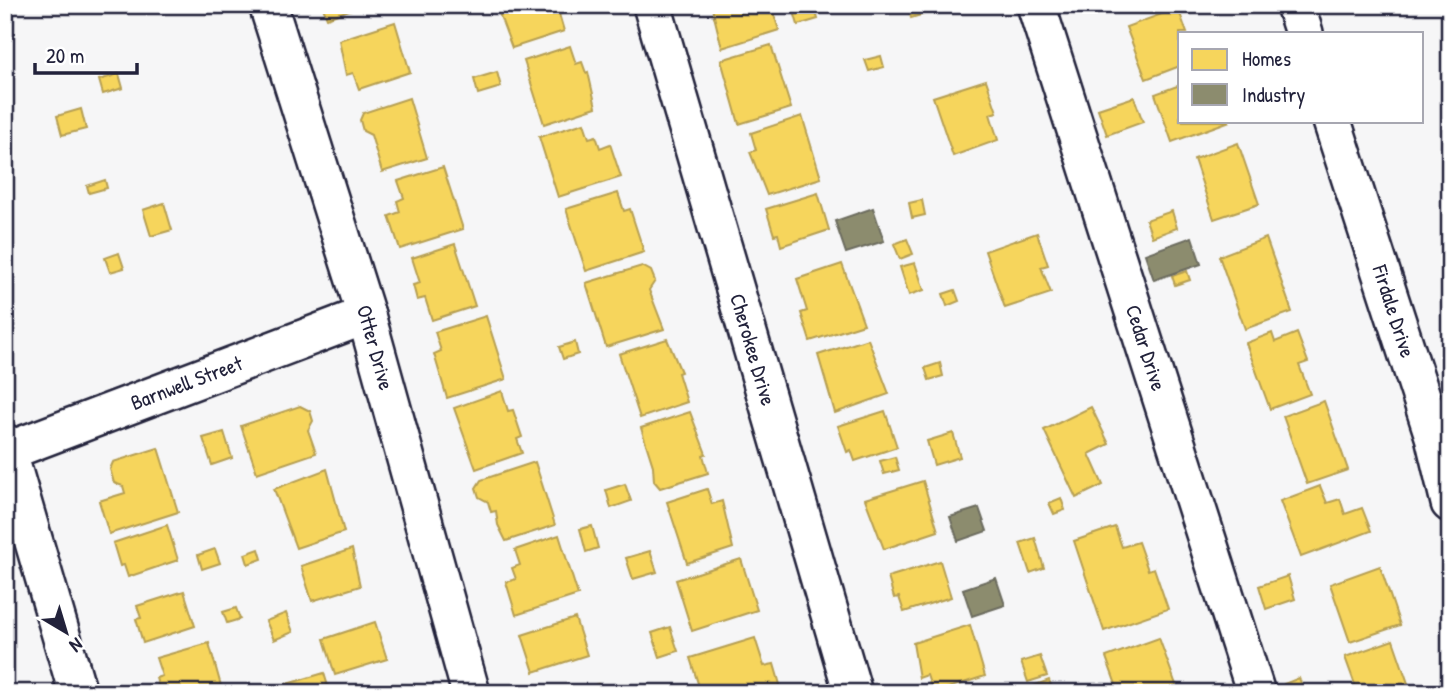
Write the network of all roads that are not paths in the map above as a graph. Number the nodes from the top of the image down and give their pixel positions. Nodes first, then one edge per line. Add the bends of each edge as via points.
1 (268, 5) edge
2 (652, 5) edge
3 (1036, 5) edge
4 (1295, 5) edge
5 (1304, 32) edge
6 (1332, 122) edge
7 (366, 315) junction
8 (6, 447) edge
9 (1450, 503) edge
10 (78, 693) edge
11 (471, 693) edge
12 (853, 693) edge
13 (1256, 693) edge

1 - 7 street, Otter Drive
2 - 12 street, Cherokee Drive
3 - 13 street, Cedar Drive
4 - 5 street
6 - 9 street, Firdale Drive via 1434,436
7 - 8 street, Barnwell Street
7 - 11 street, Otter Drive
8 - 10 street

